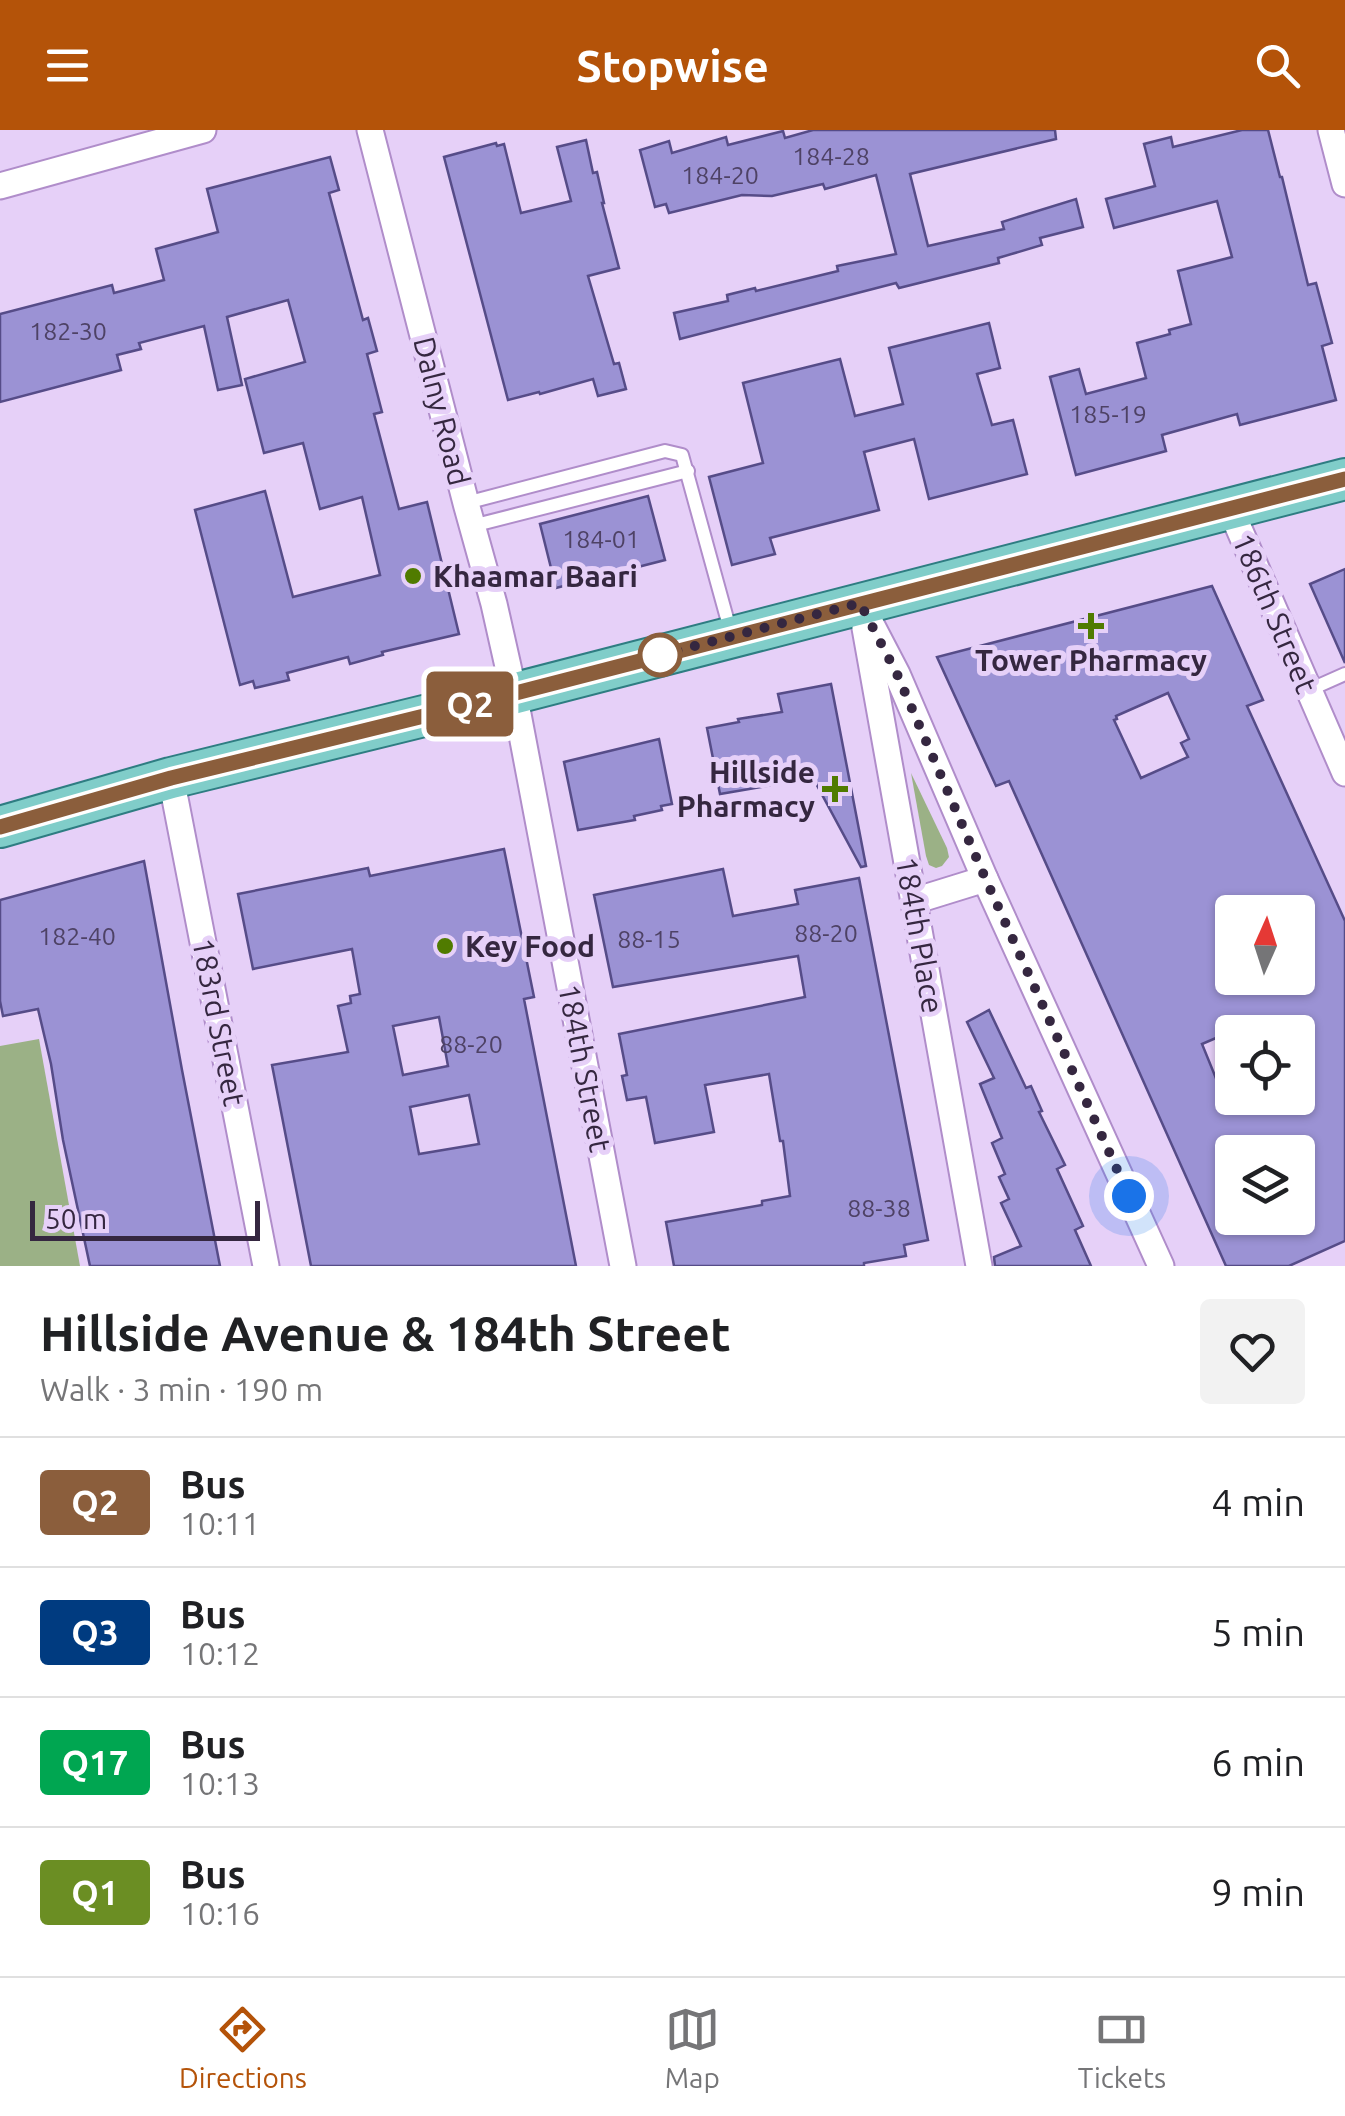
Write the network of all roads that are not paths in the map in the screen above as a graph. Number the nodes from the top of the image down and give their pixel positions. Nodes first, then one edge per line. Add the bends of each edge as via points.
1 (203, 130) edge
2 (370, 130) edge
3 (1331, 130) edge
4 (1345, 184) edge
5 (0, 186) edge
6 (688, 470) junction
7 (1345, 479) edge
8 (1230, 508) junction
9 (469, 515) junction
10 (860, 603) junction
11 (732, 636) junction
12 (1345, 674) edge
13 (1309, 690) junction
14 (514, 693) junction
15 (1345, 773) edge
16 (171, 778) junction
17 (0, 827) edge
18 (986, 880) junction
19 (914, 901) junction
20 (266, 1266) edge
21 (623, 1266) edge
22 (980, 1266) edge
23 (1161, 1266) edge

1 - 5 street
2 - 9 street, Dalny Road
3 - 4 street
6 - 9 lane
6 - 9 lane via 682,455 665,452
6 - 11 lane
7 - 8 main road
8 - 10 main road
8 - 13 street, 186th Street
9 - 14 street, Dalny Road
10 - 11 main road
10 - 18 street
10 - 19 street, 184th Place
11 - 14 main road
12 - 13 lane
13 - 15 street, 186th Street
14 - 16 main road
14 - 21 street, 184th Street
16 - 17 main road
16 - 20 street, 183rd Street
18 - 19 street
18 - 23 street
19 - 22 street, 184th Place

